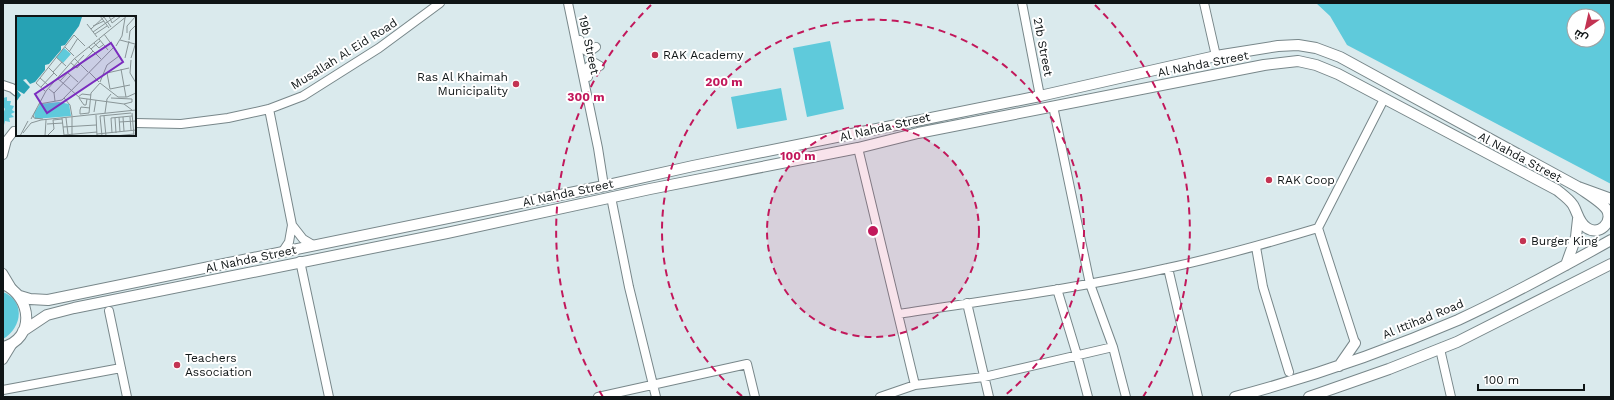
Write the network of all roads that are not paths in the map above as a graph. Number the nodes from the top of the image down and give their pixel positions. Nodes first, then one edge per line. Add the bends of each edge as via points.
1 (440, 3) edge
2 (568, 3) edge
3 (1022, 3) edge
4 (1204, 3) edge
5 (596, 47) dead end
6 (1216, 56) junction
7 (600, 66) dead end
8 (3, 85) edge
9 (16, 91) edge
10 (1040, 96) junction
11 (1384, 99) junction
12 (1053, 106) junction
13 (269, 109) junction
14 (947, 115) junction
15 (136, 123) edge
16 (16, 130) edge
17 (918, 133) junction
18 (3, 136) edge
19 (598, 148) junction
20 (858, 148) junction
21 (3, 155) edge
22 (604, 186) junction
23 (1578, 187) junction
24 (611, 197) junction
25 (1611, 199) edge
26 (460, 214) junction
27 (1578, 219) junction
28 (292, 225) junction
29 (1318, 228) junction
30 (447, 233) junction
31 (1611, 240) edge
32 (313, 245) junction
33 (1256, 246) junction
34 (283, 251) junction
35 (300, 262) junction
36 (1611, 264) edge
37 (1566, 265) junction
38 (1168, 268) junction
39 (3, 273) edge
40 (3, 284) edge
41 (1090, 284) junction
42 (1057, 289) junction
43 (16, 292) junction
44 (967, 304) junction
45 (110, 311) dead end
46 (899, 314) junction
47 (23, 331) junction
48 (15, 340) junction
49 (1355, 343) joint
50 (3, 347) edge
51 (1113, 347) junction
52 (1440, 349) junction
53 (1077, 355) junction
54 (3, 360) edge
55 (1338, 366) junction
56 (121, 368) junction
57 (1289, 372) dead end
58 (984, 377) junction
59 (653, 384) junction
60 (916, 385) junction
61 (3, 390) edge
62 (127, 397) edge
63 (329, 397) edge
64 (598, 397) edge
65 (656, 397) edge
66 (755, 397) edge
67 (880, 397) edge
68 (989, 397) edge
69 (1088, 397) edge
70 (1126, 397) edge
71 (1198, 397) edge
72 (1235, 397) edge
73 (1309, 397) edge
74 (1451, 397) edge

1 - 13 street, Musallah Al Eid Road via 388,42 304,96
2 - 5 street via 574,13 582,47 589,52
2 - 19 street, 19b Street
3 - 10 street, 21b Street
4 - 6 street
6 - 10 main road, Al Nahda Street
6 - 23 main road, Al Nahda Street via 1278,46 1298,45 1316,48 1340,57
7 - 19 street via 596,63 590,64 587,68 601,140
8 - 9 street
10 - 14 main road, Al Nahda Street
11 - 12 main road, Al Nahda Street via 1338,74 1298,61 1264,65
11 - 27 main road, Al Nahda Street via 1557,190 1568,199
11 - 29 street
12 - 17 main road, Al Nahda Street
12 - 41 street
13 - 15 street, Musallah Al Eid Road via 181,124
13 - 28 street
14 - 17 main road via 951,120 949,124
14 - 22 main road, Al Nahda Street
16 - 18 street
16 - 21 street via 8,140
17 - 20 main road, Al Nahda Street
19 - 22 street, 19b Street
20 - 24 main road, Al Nahda Street
20 - 46 street
22 - 26 main road, Al Nahda Street
23 - 25 main road
23 - 27 main road via 1604,206 1609,218 1603,228 1596,231 1588,229
24 - 30 main road, Al Nahda Street
24 - 59 street via 629,287
26 - 30 main road via 446,224
26 - 32 main road, Al Nahda Street
27 - 37 main road via 1576,237
28 - 32 street via 303,239
28 - 34 street via 289,242
29 - 33 street
29 - 49 street
30 - 35 main road, Al Nahda Street
31 - 37 main road, Al Ittihad Road
32 - 34 main road, Al Nahda Street
33 - 38 street
33 - 57 street via 1263,287
34 - 43 main road, Al Nahda Street via 48,300
35 - 47 main road, Al Nahda Street via 55,313 41,318
35 - 63 street
36 - 52 main road
37 - 55 main road, Al Ittihad Road via 1459,319
38 - 41 street
38 - 71 street
39 - 43 street
40 - 43 main road, Al Nahda Street
41 - 42 street
41 - 51 street
42 - 44 street
42 - 53 street
43 - 47 main road via 24,304 26,313
44 - 46 street
44 - 58 street
45 - 56 street
46 - 60 street
47 - 48 main road, Al Nahda Street
48 - 50 main road, Al Nahda Street
48 - 54 street
49 - 55 main road
51 - 53 street
51 - 70 street
52 - 73 main road
52 - 74 street
53 - 58 street
53 - 69 street
55 - 72 main road, Al Ittihad Road
56 - 61 street
56 - 62 street
58 - 60 street
58 - 68 street
59 - 64 street
59 - 65 street
59 - 66 street via 747,364
60 - 67 street

